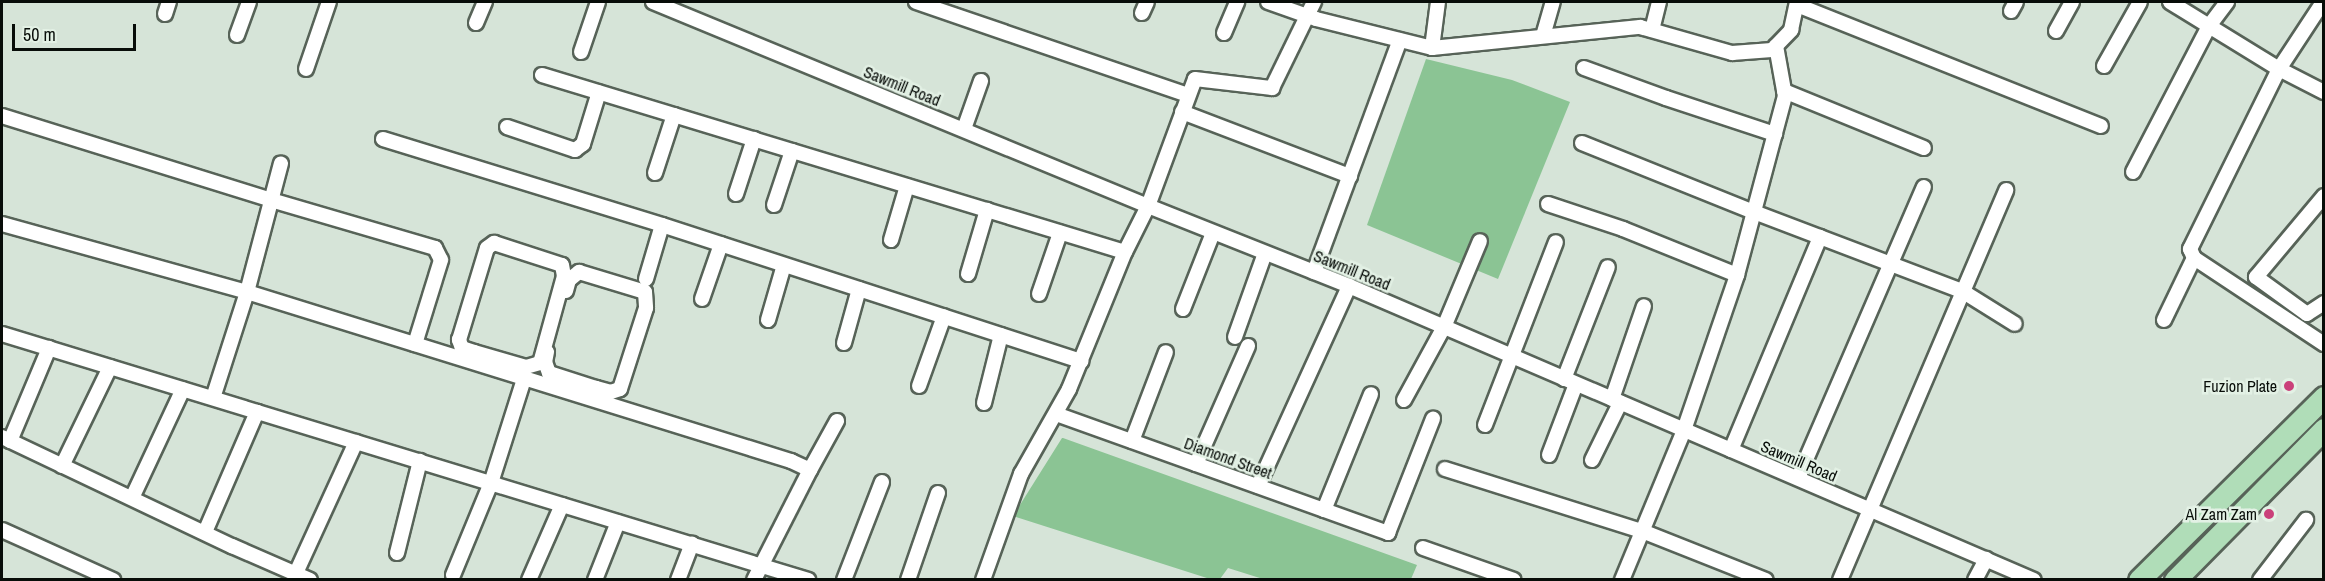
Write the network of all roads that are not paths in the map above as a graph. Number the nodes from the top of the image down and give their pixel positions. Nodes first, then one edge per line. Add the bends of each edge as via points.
1 (249, 2) edge
2 (329, 2) edge
3 (485, 2) edge
4 (598, 2) edge
5 (653, 2) edge
6 (916, 2) edge
7 (1237, 2) edge
8 (1268, 2) edge
9 (1314, 2) edge
10 (1438, 2) edge
11 (1553, 2) edge
12 (1659, 2) edge
13 (2072, 2) edge
14 (2140, 2) edge
15 (2170, 2) edge
16 (2227, 2) edge
17 (2324, 2) edge
18 (1797, 3) edge
19 (1309, 16) junction
20 (476, 23) dead end
21 (2209, 26) junction
22 (1652, 30) junction
23 (2056, 30) dead end
24 (1224, 33) dead end
25 (237, 35) dead end
26 (1543, 36) junction
27 (1400, 40) junction
28 (1776, 46) junction
29 (1431, 48) junction
30 (581, 52) dead end
31 (2104, 66) dead end
32 (1584, 68) dead end
33 (306, 69) dead end
34 (2279, 69) junction
35 (542, 75) dead end
36 (981, 81) dead end
37 (1784, 91) junction
38 (599, 92) junction
39 (2324, 92) edge
40 (1188, 95) junction
41 (1182, 112) junction
42 (674, 115) junction
43 (2, 116) edge
44 (2101, 126) dead end
45 (507, 127) dead end
46 (963, 129) junction
47 (1775, 134) junction
48 (383, 139) dead end
49 (754, 139) junction
50 (1582, 143) dead end
51 (1924, 148) dead end
52 (792, 151) junction
53 (281, 163) dead end
54 (2133, 172) dead end
55 (655, 173) dead end
56 (1350, 176) junction
57 (907, 186) junction
58 (1924, 187) dead end
59 (2006, 190) dead end
60 (736, 194) dead end
61 (2324, 196) edge
62 (271, 200) junction
63 (1548, 204) dead end
64 (774, 206) dead end
65 (1148, 206) junction
66 (987, 210) junction
67 (1754, 212) junction
68 (2, 224) edge
69 (662, 225) junction
70 (1060, 233) junction
71 (1213, 233) junction
72 (1820, 237) junction
73 (891, 240) dead end
74 (1480, 241) dead end
75 (1556, 242) dead end
76 (721, 244) junction
77 (1125, 252) junction
78 (1265, 253) junction
79 (2194, 258) junction
80 (1890, 264) junction
81 (784, 265) junction
82 (1608, 267) dead end
83 (1314, 272) junction
84 (968, 274) dead end
85 (1737, 275) junction
86 (646, 279) dead end
87 (1349, 286) junction
88 (859, 289) junction
89 (1962, 291) junction
90 (248, 292) junction
91 (1039, 294) dead end
92 (702, 299) dead end
93 (2324, 303) edge
94 (1644, 306) dead end
95 (1184, 309) dead end
96 (944, 316) junction
97 (768, 320) dead end
98 (2164, 320) dead end
99 (2015, 324) dead end
100 (1444, 327) junction
101 (2, 334) edge
102 (1001, 335) junction
103 (1235, 337) dead end
104 (415, 344) junction
105 (844, 344) dead end
106 (2324, 344) edge
107 (1248, 346) dead end
108 (49, 348) junction
109 (1166, 352) dead end
110 (472, 356) junction
111 (1514, 357) junction
112 (1081, 361) junction
113 (110, 367) junction
114 (524, 378) junction
115 (1570, 381) junction
116 (918, 386) dead end
117 (183, 389) junction
118 (595, 393) junction
119 (1371, 394) dead end
120 (2324, 397) edge
121 (213, 398) junction
122 (1404, 400) dead end
123 (1616, 401) junction
124 (984, 403) dead end
125 (257, 412) junction
126 (1056, 414) junction
127 (1433, 419) dead end
128 (837, 421) dead end
129 (1485, 425) dead end
130 (2324, 429) edge
131 (1684, 430) junction
132 (6, 439) edge
133 (1132, 441) junction
134 (356, 442) junction
135 (1731, 450) junction
136 (1549, 456) dead end
137 (1592, 460) dead end
138 (420, 461) junction
139 (1196, 464) junction
140 (62, 466) junction
141 (1445, 469) dead end
142 (810, 470) junction
143 (1798, 478) junction
144 (882, 482) dead end
145 (491, 483) junction
146 (1258, 486) junction
147 (938, 492) dead end
148 (132, 498) junction
149 (562, 505) junction
150 (1869, 509) junction
151 (1324, 510) junction
152 (2306, 520) dead end
153 (618, 522) junction
154 (2, 530) edge
155 (1642, 531) junction
156 (205, 532) junction
157 (692, 544) junction
158 (1423, 548) dead end
159 (397, 553) dead end
160 (1986, 559) junction
161 (760, 565) junction
162 (296, 573) junction
163 (453, 575) dead end
164 (1843, 578) edge
165 (113, 579) edge
166 (310, 579) edge
167 (529, 579) edge
168 (595, 579) edge
169 (678, 579) edge
170 (754, 579) edge
171 (808, 579) edge
172 (844, 579) edge
173 (908, 579) edge
174 (983, 579) edge
175 (1514, 579) edge
176 (1622, 579) edge
177 (1766, 579) edge
178 (1975, 579) edge
179 (2034, 579) edge
180 (2139, 579) edge
181 (2175, 579) edge
182 (2260, 579) edge

1 - 25 street
2 - 33 street
3 - 20 street
4 - 30 street
5 - 46 street, Sawmill Road
6 - 40 street
7 - 24 street
8 - 19 street
9 - 19 street
10 - 29 street
11 - 26 street
12 - 22 street
13 - 23 street
14 - 31 street
15 - 21 street
16 - 21 street
17 - 34 street
18 - 28 street via 1791,30
18 - 44 street
19 - 27 street
19 - 40 street via 1272,88 1195,79
21 - 34 street
21 - 54 street
22 - 26 street via 1640,27
22 - 28 street via 1732,53 1772,50
26 - 29 street
27 - 29 street
27 - 56 street
28 - 37 street
32 - 47 street
34 - 39 street
34 - 79 street via 2190,249
35 - 38 street
36 - 46 street
37 - 47 street
37 - 51 street
38 - 42 street
38 - 45 street via 583,144 575,150
40 - 41 street
41 - 56 street
41 - 65 street
42 - 49 street
42 - 55 street
43 - 62 street
46 - 65 street, Sawmill Road
47 - 67 street
48 - 69 street
49 - 52 street
49 - 60 street
50 - 67 street
52 - 57 street
52 - 64 street
53 - 62 street
56 - 83 street
57 - 66 street
57 - 73 street
58 - 80 street
59 - 89 street
61 - 93 street via 2256,277 2307,314
62 - 90 street
62 - 104 street via 435,248 441,260
63 - 85 street
65 - 71 street, Sawmill Road
65 - 77 street
66 - 70 street
66 - 84 street
67 - 72 street
67 - 85 street
68 - 90 street
69 - 76 street
69 - 86 street
70 - 77 street
70 - 91 street
71 - 78 street, Sawmill Road
71 - 95 street
72 - 80 street
72 - 135 street
74 - 100 street
75 - 111 street
76 - 81 street
76 - 92 street
77 - 112 street
78 - 83 street, Sawmill Road
78 - 103 street
79 - 98 street
79 - 106 street
80 - 89 street
80 - 143 street
81 - 88 street
81 - 97 street
82 - 115 street
83 - 87 street, Sawmill Road
85 - 131 street
87 - 100 street, Sawmill Road
87 - 146 street
88 - 96 street
88 - 105 street
89 - 99 street
89 - 150 street
90 - 104 street
90 - 121 street
94 - 123 street
96 - 102 street
96 - 116 street
100 - 111 street, Sawmill Road
100 - 122 street
101 - 108 street
102 - 112 street
102 - 124 street
104 - 110 street
107 - 139 street
108 - 113 street
108 - 132 street
109 - 133 street
110 - 110 street via 459,340 487,248 494,243 561,265 564,276 540,363 526,367
110 - 114 street
111 - 115 street, Sawmill Road
111 - 129 street
112 - 126 street
113 - 117 street
113 - 140 street
114 - 118 street
114 - 145 street
115 - 123 street, Sawmill Road
115 - 136 street
117 - 121 street
117 - 148 street
118 - 118 street via 549,372 544,362 569,280 579,272 645,292 646,308 620,390
118 - 142 street
119 - 151 street
120 - 180 main road
121 - 125 street
123 - 131 street, Sawmill Road
123 - 137 street
125 - 134 street
125 - 156 street
126 - 133 street, Diamond Street
126 - 174 street via 1021,474
127 - 151 street, Diamond Street via 1388,533
128 - 142 street
130 - 181 main road
131 - 135 street, Sawmill Road
131 - 155 street
132 - 140 street
133 - 139 street, Diamond Street
134 - 138 street
134 - 162 street
135 - 143 street, Sawmill Road
138 - 145 street
138 - 159 street
139 - 146 street, Diamond Street
140 - 148 street
141 - 155 street
142 - 161 street
143 - 150 street, Sawmill Road
144 - 172 street
145 - 149 street
145 - 163 street
146 - 151 street, Diamond Street
147 - 173 street
148 - 156 street
149 - 153 street
149 - 167 street
150 - 160 street, Sawmill Road
150 - 164 street
152 - 182 street
153 - 157 street
153 - 168 street
154 - 165 street
155 - 176 street
155 - 177 street
156 - 162 street
157 - 161 street
157 - 169 street
158 - 175 street
160 - 178 street
160 - 179 street, Sawmill Road
161 - 170 street
161 - 171 street
162 - 166 street

